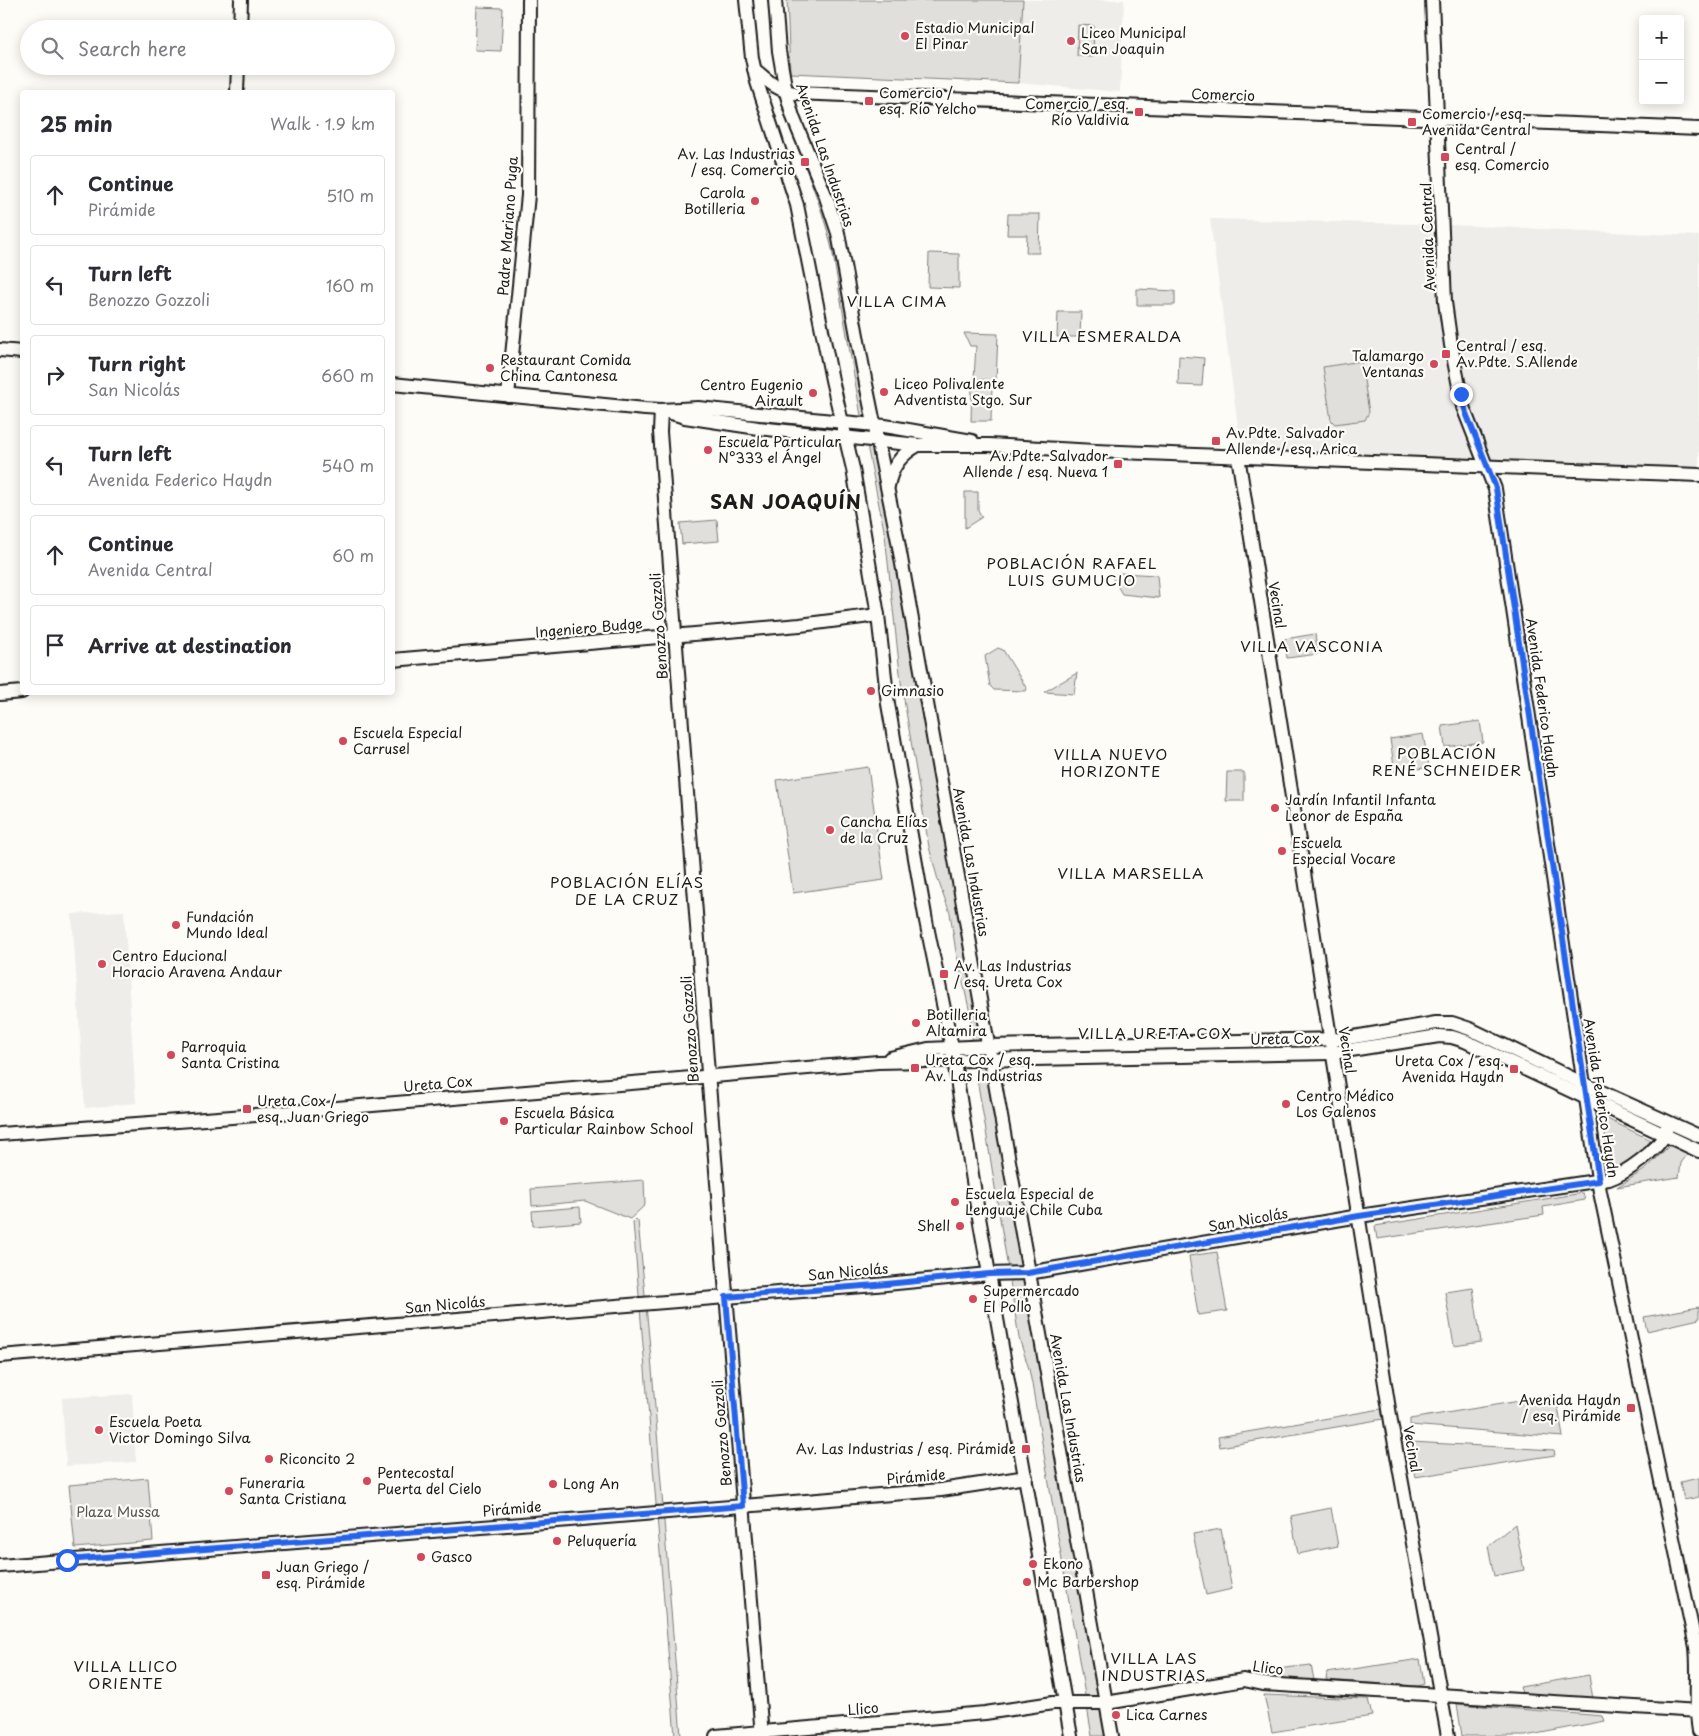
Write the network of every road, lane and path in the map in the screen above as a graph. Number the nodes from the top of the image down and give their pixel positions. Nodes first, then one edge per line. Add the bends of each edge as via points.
1 (241, 0) edge
2 (529, 0) edge
3 (746, 0) edge
4 (775, 0) edge
5 (1432, 0) edge
6 (240, 20) edge
7 (754, 68) junction
8 (238, 75) edge
9 (237, 90) edge
10 (786, 92) junction
11 (1438, 119) junction
12 (1699, 129) edge
13 (0, 350) edge
14 (20, 352) edge
15 (395, 384) edge
16 (508, 396) junction
17 (661, 410) junction
18 (842, 422) junction
19 (874, 425) junction
20 (847, 438) junction
21 (878, 442) junction
22 (989, 445) junction
23 (918, 446) junction
24 (1238, 456) junction
25 (1488, 466) junction
26 (1699, 475) edge
27 (888, 488) junction
28 (878, 615) junction
29 (675, 636) junction
30 (395, 660) edge
31 (20, 692) edge
32 (0, 694) edge
33 (1330, 1040) junction
34 (989, 1046) junction
35 (952, 1048) junction
36 (1332, 1053) junction
37 (991, 1059) junction
38 (954, 1061) junction
39 (878, 1062) junction
40 (709, 1076) junction
41 (1584, 1084) junction
42 (1586, 1099) junction
43 (1666, 1129) junction
44 (0, 1134) edge
45 (1699, 1136) edge
46 (1699, 1151) edge
47 (1599, 1181) junction
48 (1359, 1216) junction
49 (1028, 1273) junction
50 (989, 1274) junction
51 (726, 1297) junction
52 (0, 1356) edge
53 (1026, 1477) junction
54 (743, 1506) junction
55 (0, 1566) edge
56 (1440, 1696) junction
57 (1065, 1702) junction
58 (1106, 1702) junction
59 (1698, 1711) edge
60 (1699, 1732) edge
61 (762, 1734) edge
62 (716, 1736) edge
63 (1071, 1736) edge
64 (1112, 1736) edge
65 (1448, 1736) edge

1 - 6 street
2 - 16 street, Padre Mariano Puga via 528,195
3 - 7 street
4 - 10 street, Avenida Las Industrias via 778,52
5 - 11 street, Avenida Central
7 - 10 street via 772,85
7 - 18 street via 797,206
8 - 9 street
10 - 11 street, Comercio
10 - 19 street, Avenida Las Industrias via 838,233
11 - 12 street, Comercio
11 - 25 street, Avenida Central via 1450,336 1463,407
13 - 14 street
15 - 16 street
16 - 17 street
17 - 18 street via 698,408
17 - 20 street via 706,420
17 - 29 street, Benozzo Gozzoli
18 - 19 street
18 - 20 street
19 - 21 street, Avenida Las Industrias
19 - 22 street
20 - 21 street
20 - 28 street
21 - 23 street
21 - 27 street, Avenida Las Industrias
22 - 23 street
22 - 24 street
23 - 27 street via 898,461
24 - 25 street
24 - 33 street, Vecinal
25 - 26 street
25 - 41 street, Avenida Federico Haydn via 1496,488
27 - 34 street, Avenida Las Industrias
28 - 29 street, Ingeniero Budge
28 - 35 street via 888,704
29 - 30 street, Ingeniero Budge
29 - 40 street, Benozzo Gozzoli
31 - 32 street
33 - 34 street, Ureta Cox
33 - 36 street, Vecinal
33 - 41 street, Ureta Cox via 1452,1023
34 - 35 street, Ureta Cox
34 - 37 street, Avenida Las Industrias
35 - 38 street
35 - 39 street, Ureta Cox via 917,1050
36 - 37 street, Ureta Cox
36 - 42 street, Ureta Cox via 1439,1036 1452,1037
36 - 48 street, Vecinal
37 - 38 street, Ureta Cox
37 - 49 street, Avenida Las Industrias
38 - 39 street, Ureta Cox
38 - 50 street
39 - 40 street, Ureta Cox
40 - 44 street, Ureta Cox
40 - 51 street, Benozzo Gozzoli
41 - 42 street, Avenida Federico Haydn
41 - 43 street, Ureta Cox
42 - 43 street, Ureta Cox
42 - 47 street, Avenida Federico Haydn
43 - 45 street
43 - 46 street
43 - 47 street, San Nicolás via 1657,1144 1628,1170
47 - 48 street, San Nicolás
47 - 59 street, Avenida Federico Haydn via 1694,1640
48 - 49 street, San Nicolás
48 - 56 street, Vecinal via 1392,1428
49 - 50 street, San Nicolás
49 - 58 street, Avenida Las Industrias
50 - 51 street, San Nicolás
50 - 53 street
51 - 52 street, San Nicolás
51 - 54 street, Benozzo Gozzoli
53 - 54 street, Pirámide via 941,1490
53 - 57 street
54 - 55 street, Pirámide
54 - 61 street, Benozzo Gozzoli
56 - 58 street, Llico via 1244,1680
56 - 59 street, Llico
56 - 65 street, Vecinal
57 - 58 street, Llico
57 - 61 street, Llico via 985,1714
57 - 63 street
58 - 64 street, Avenida Las Industrias
59 - 60 street, Avenida Federico Haydn
61 - 62 street, Llico

